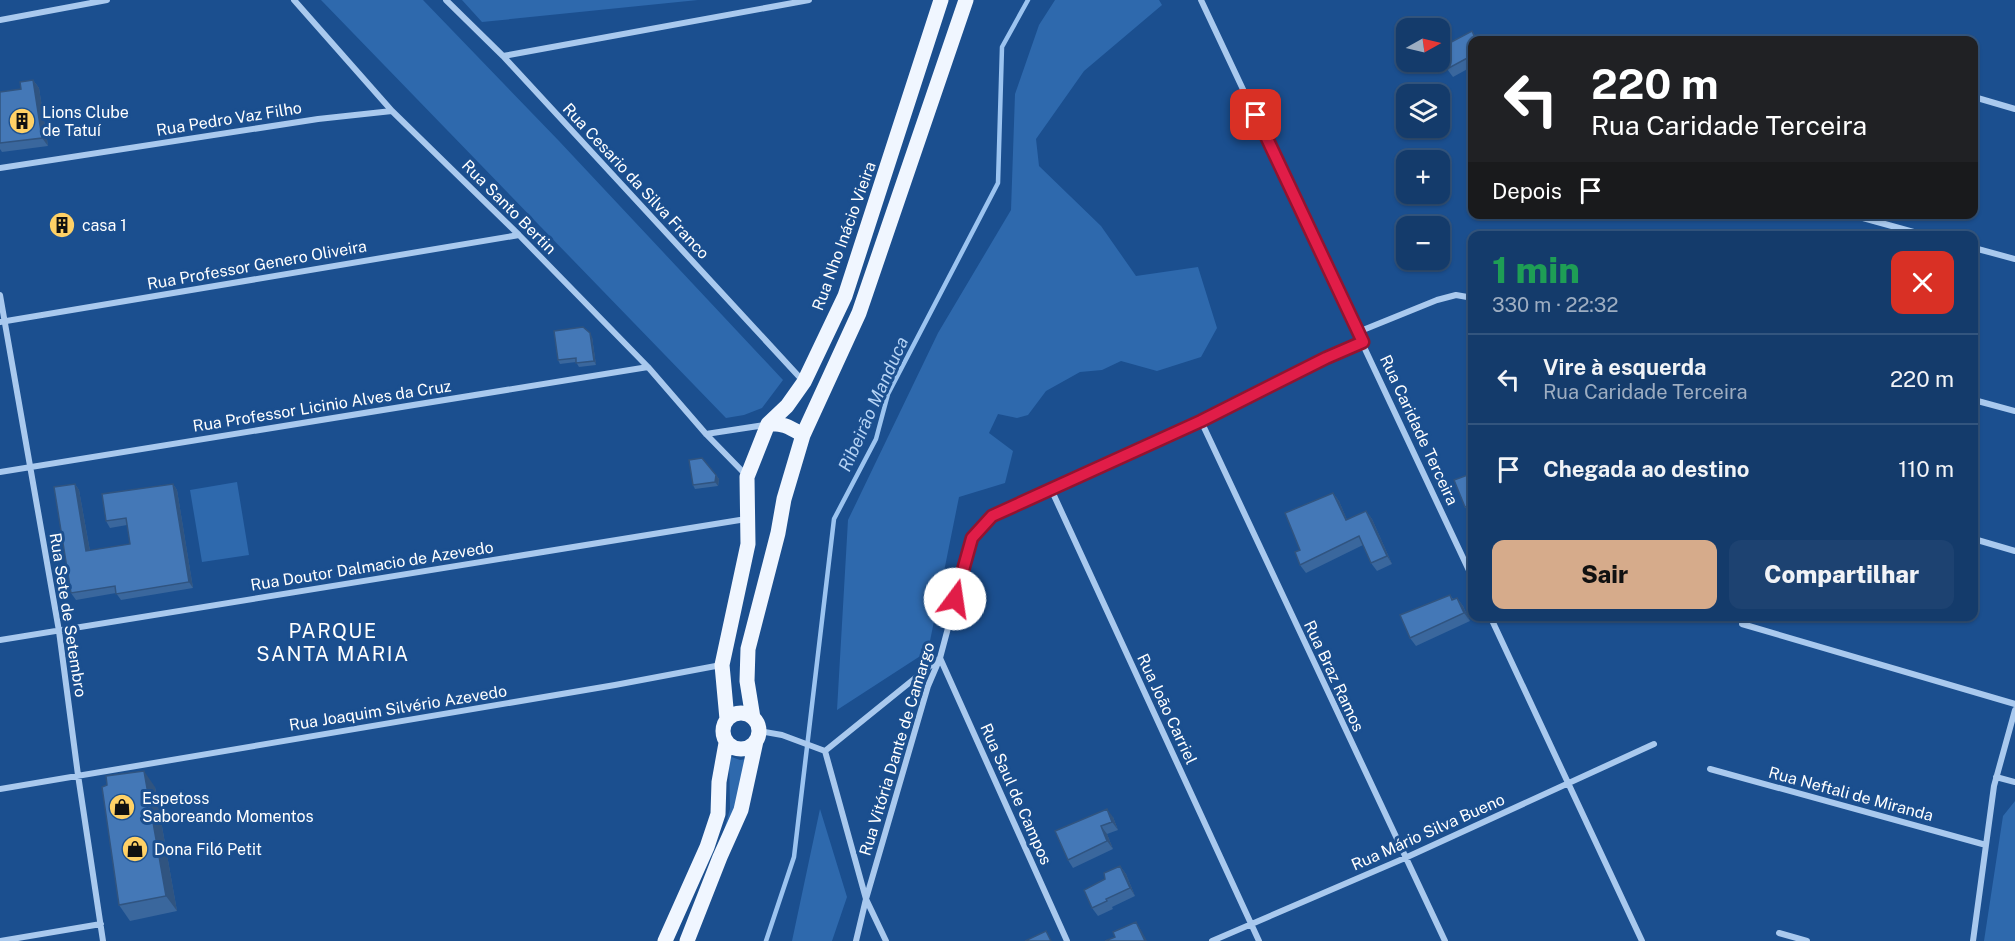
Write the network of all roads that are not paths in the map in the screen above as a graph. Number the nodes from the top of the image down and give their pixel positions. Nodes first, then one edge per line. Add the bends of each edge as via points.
1 (107, 0) edge
2 (294, 0) edge
3 (446, 0) edge
4 (809, 0) edge
5 (941, 0) edge
6 (966, 0) edge
7 (1201, 0) edge
8 (0, 20) edge
9 (503, 56) junction
10 (1978, 98) edge
11 (2015, 109) edge
12 (392, 111) junction
13 (0, 168) edge
14 (1867, 219) edge
15 (1910, 231) edge
16 (519, 235) junction
17 (1978, 249) edge
18 (2015, 259) edge
19 (0, 295) edge
20 (1468, 297) edge
21 (2, 322) edge
22 (1358, 332) junction
23 (1363, 342) junction
24 (648, 367) junction
25 (804, 382) junction
26 (1978, 401) edge
27 (2015, 411) edge
28 (1201, 421) junction
29 (768, 424) junction
30 (706, 434) junction
31 (803, 435) junction
32 (30, 467) junction
33 (0, 472) edge
34 (747, 477) junction
35 (1051, 489) junction
36 (747, 519) junction
37 (1978, 540) edge
38 (2015, 551) edge
39 (1468, 568) edge
40 (1492, 621) edge
41 (1742, 624) dead end
42 (59, 631) junction
43 (0, 640) edge
44 (940, 658) junction
45 (722, 665) junction
46 (2015, 704) edge
47 (2015, 710) edge
48 (727, 719) junction
49 (756, 730) junction
50 (726, 743) junction
51 (1654, 744) dead end
52 (825, 751) junction
53 (1710, 769) dead end
54 (78, 776) junction
55 (1996, 777) junction
56 (2015, 782) edge
57 (1568, 783) junction
58 (0, 789) edge
59 (1986, 845) junction
60 (1404, 858) junction
61 (866, 899) junction
62 (1251, 923) junction
63 (100, 924) junction
64 (1779, 933) dead end
65 (0, 941) edge
66 (103, 941) edge
67 (665, 941) edge
68 (687, 941) edge
69 (856, 941) edge
70 (886, 941) edge
71 (1067, 941) edge
72 (1212, 941) edge
73 (1259, 941) edge
74 (1445, 941) edge
75 (1642, 941) edge
76 (1808, 941) edge
77 (1973, 941) edge

1 - 8 street
2 - 12 street, Rua Santo Bertin
3 - 9 street, Rua Cesario da Silva Franco
4 - 9 street
5 - 25 main road, Rua Nho Inácio Vieira via 845,296
6 - 31 main road via 859,313
7 - 22 street, Rua Caridade Terceira
9 - 25 street, Rua Cesario da Silva Franco
10 - 11 street
12 - 13 street, Rua Pedro Vaz Filho
12 - 16 street, Rua Santo Bertin
14 - 15 street
16 - 21 street, Rua Professor Genero Oliveira
16 - 24 street, Rua Santo Bertin
17 - 18 street
19 - 21 street, Rua Sete de Setembro
20 - 22 street via 1456,295 1437,300
21 - 32 street, Rua Sete de Setembro
22 - 23 street, Rua Caridade Terceira
23 - 28 street, Rua Vitória Dante de Camargo
23 - 39 street, Rua Caridade Terceira
24 - 30 street, Rua Santo Bertin
24 - 32 street, Rua Professor Licinio Alves da Cruz
25 - 29 main road, Rua Nho Inácio Vieira
26 - 27 street
28 - 35 street, Rua Vitória Dante de Camargo
28 - 60 street, Rua Braz Ramos
29 - 30 street
29 - 31 main road via 787,426
29 - 34 main road, Rua Nho Inácio Vieira
30 - 34 street, Rua Santo Bertin
31 - 49 main road via 748,649 747,681
32 - 33 street, Rua Professor Licinio Alves da Cruz
32 - 42 street, Rua Sete de Setembro
34 - 36 main road, Rua Nho Inácio Vieira
35 - 44 street, Rua Vitória Dante de Camargo via 992,516 972,538
35 - 62 street, Rua João Carriel
36 - 42 street, Rua Doutor Dalmacio de Azevedo
36 - 45 main road, Rua Nho Inácio Vieira via 748,544
37 - 38 street
40 - 57 street
41 - 46 street
42 - 43 street, Rua Doutor Dalmacio de Azevedo
42 - 54 street, Rua Sete de Setembro
44 - 52 street
44 - 61 street, Rua Vitória Dante de Camargo via 928,686
44 - 71 street, Rua Saul de Campos
45 - 48 main road, Rua Nho Inácio Vieira
45 - 54 street, Rua Joaquim Silvério Azevedo
47 - 55 street
48 - 49 main road via 743,713
48 - 50 main road via 722,729
49 - 50 main road via 750,747 734,749
49 - 52 street
49 - 68 main road via 741,810
50 - 67 main road via 718,814
51 - 57 street, Rua Mário Silva Bueno
52 - 61 street
53 - 59 street, Rua Neftali de Miranda
54 - 58 street, Rua Joaquim Silvério Azevedo
54 - 63 street, Rua Sete de Setembro
55 - 56 street
55 - 59 street
57 - 60 street, Rua Mário Silva Bueno
57 - 75 street
59 - 77 street
60 - 62 street, Rua Mário Silva Bueno
60 - 74 street, Rua Braz Ramos
61 - 69 street, Rua Vitória Dante de Camargo
61 - 70 street
62 - 72 street, Rua Mário Silva Bueno
62 - 73 street, Rua João Carriel
63 - 65 street
63 - 66 street, Rua Sete de Setembro
64 - 76 street

